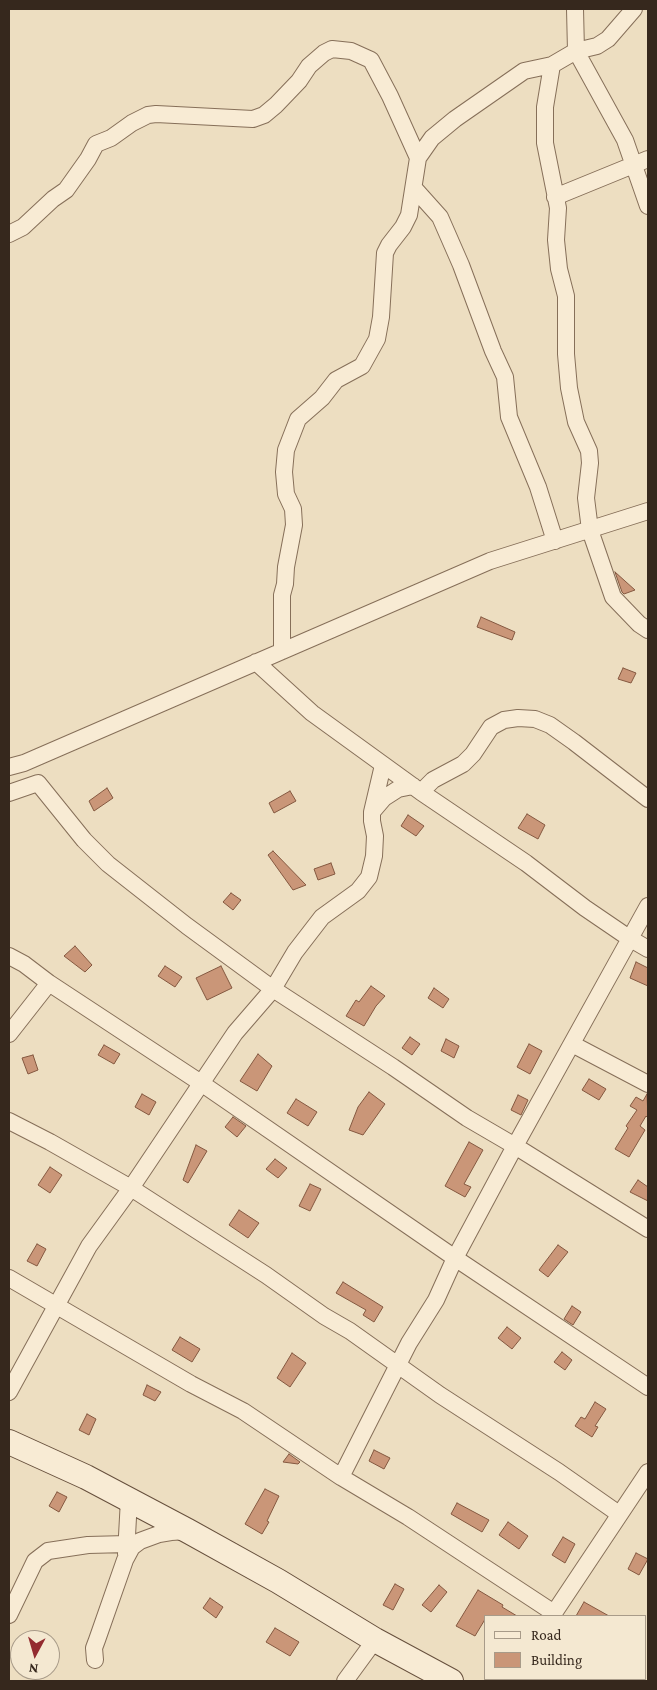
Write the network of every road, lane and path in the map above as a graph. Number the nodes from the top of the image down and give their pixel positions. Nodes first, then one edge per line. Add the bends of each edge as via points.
1 (575, 9) edge
2 (634, 9) edge
3 (576, 50) junction
4 (552, 65) junction
5 (418, 158) junction
6 (641, 162) edge
7 (414, 188) junction
8 (555, 197) junction
9 (648, 206) edge
10 (9, 234) edge
11 (648, 511) edge
12 (590, 530) junction
13 (555, 541) junction
14 (648, 630) edge
15 (282, 651) junction
16 (256, 662) junction
17 (383, 764) junction
18 (16, 765) edge
19 (38, 783) junction
20 (417, 789) junction
21 (9, 793) edge
22 (648, 799) edge
23 (372, 812) junction
24 (648, 906) edge
25 (629, 938) junction
26 (648, 949) edge
27 (9, 956) edge
28 (49, 983) junction
29 (273, 989) junction
30 (9, 1034) edge
31 (572, 1044) junction
32 (201, 1083) junction
33 (648, 1084) edge
34 (9, 1121) edge
35 (515, 1146) junction
36 (131, 1188) junction
37 (648, 1229) edge
38 (456, 1258) junction
39 (9, 1278) edge
40 (56, 1305) junction
41 (398, 1365) junction
42 (648, 1387) edge
43 (9, 1392) edge
44 (9, 1442) edge
45 (648, 1472) edge
46 (341, 1477) junction
47 (129, 1500) junction
48 (619, 1514) junction
49 (188, 1531) junction
50 (126, 1552) junction
51 (9, 1615) edge
52 (553, 1615) edge
53 (374, 1640) junction
54 (95, 1660) dead end
55 (344, 1681) edge
56 (451, 1681) edge

1 - 3 street
2 - 3 street via 608,39 597,46
3 - 4 street
3 - 6 street via 625,140
4 - 5 street via 524,71 455,119 432,138
4 - 8 street via 544,107 545,143
5 - 7 street
5 - 10 street via 371,60 350,51 332,49 309,66 299,81 264,115 248,119 156,114 132,123 96,144 66,190 23,227
6 - 8 street
6 - 9 street
7 - 13 street via 440,217 461,265 505,377 509,417 538,487
7 - 15 street via 409,215 385,253 377,340 362,366 336,380 322,398 298,419 286,450 286,494 293,509 294,525 282,595
8 - 12 street via 559,269 566,296 569,388 576,422 589,451 586,498
11 - 12 street
12 - 13 street
12 - 14 street via 613,597
13 - 15 street via 490,561
15 - 16 street
16 - 17 street via 312,713
16 - 18 street
17 - 20 street
17 - 23 street
18 - 19 street
19 - 21 street
19 - 29 street via 108,864
20 - 22 street via 463,764 490,727 518,718 535,719 550,726
20 - 23 street via 398,789 384,798
20 - 25 street
23 - 29 street via 375,836 369,877 358,891 322,917 295,952
24 - 25 street
25 - 26 street
25 - 31 street
27 - 28 street
28 - 30 street
28 - 32 street
29 - 32 street via 235,1033
29 - 35 street via 393,1066 466,1118
31 - 33 street
31 - 35 street
32 - 36 street
32 - 38 street
34 - 36 street
35 - 37 street
35 - 38 street
36 - 40 street via 90,1246
36 - 41 street
38 - 41 street
38 - 42 street
39 - 40 street
40 - 43 street
40 - 46 street via 243,1411
41 - 46 street
41 - 48 street
44 - 47 main road
45 - 48 street
46 - 52 street via 408,1517
47 - 49 main road
47 - 50 street
48 - 52 street
49 - 50 street via 140,1541
49 - 53 main road
50 - 51 street via 88,1545 48,1551 35,1561
50 - 54 street via 94,1648
53 - 55 street
53 - 56 main road

